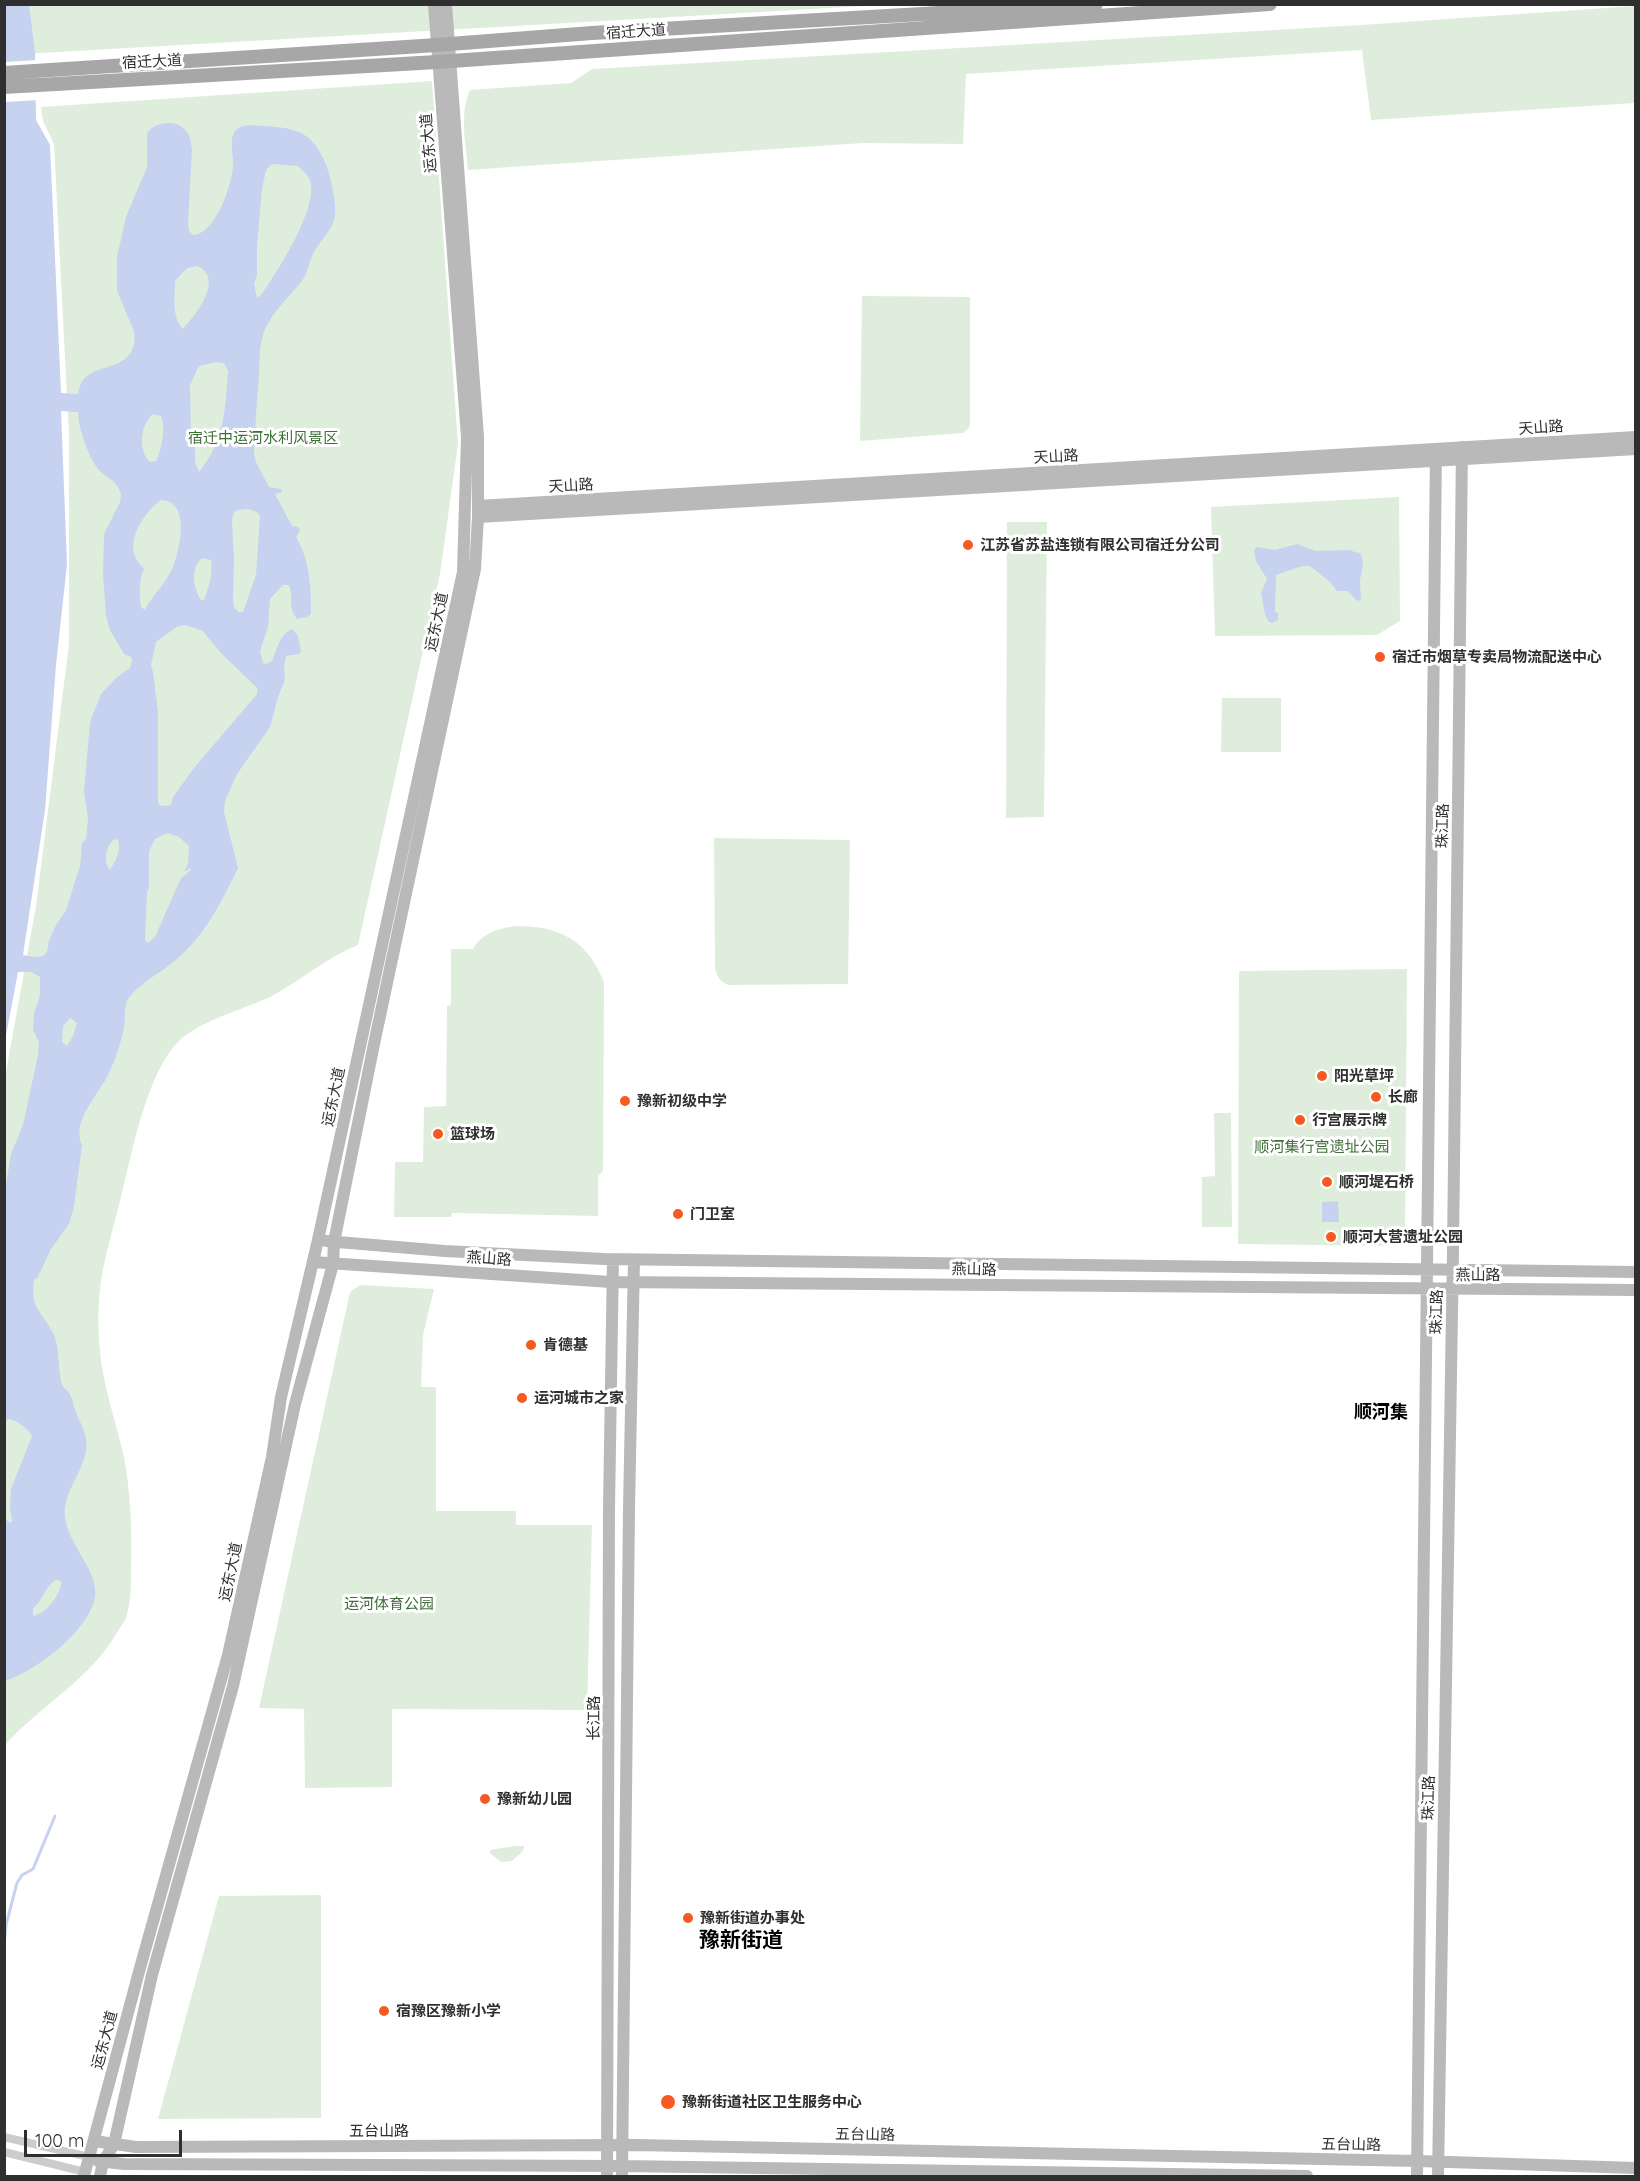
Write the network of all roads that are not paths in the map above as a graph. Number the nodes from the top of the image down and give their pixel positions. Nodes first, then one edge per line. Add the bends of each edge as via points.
1 (434, 4) edge
2 (446, 4) edge
3 (1096, 4) edge
4 (1270, 4) edge
5 (1202, 6) edge
6 (443, 45) junction
7 (443, 61) junction
8 (4, 73) edge
9 (4, 87) edge
10 (1635, 437) edge
11 (1635, 449) edge
12 (1462, 454) junction
13 (1436, 455) junction
14 (478, 512) junction
15 (318, 1240) junction
16 (334, 1242) junction
17 (613, 1259) junction
18 (634, 1260) junction
19 (314, 1262) junction
20 (333, 1264) junction
21 (1427, 1270) junction
22 (1452, 1270) junction
23 (1635, 1272) edge
24 (633, 1281) junction
25 (611, 1282) junction
26 (1452, 1289) junction
27 (1427, 1290) junction
28 (1635, 1290) edge
29 (4, 2137) edge
30 (94, 2141) junction
31 (114, 2144) junction
32 (608, 2145) junction
33 (622, 2145) junction
34 (4, 2152) edge
35 (88, 2157) junction
36 (1418, 2161) junction
37 (103, 2162) junction
38 (1438, 2162) junction
39 (1635, 2168) edge
40 (607, 2171) edge
41 (622, 2171) edge
42 (84, 2174) edge
43 (100, 2176) edge
44 (1307, 2176) edge
45 (1417, 2176) edge
46 (1438, 2176) edge

1 - 6 street, 运东大道
2 - 6 street, 运东大道
3 - 6 main road, 宿迁大道
4 - 5 main road, 宿迁大道
5 - 7 main road, 宿迁大道
6 - 7 street, 运东大道
6 - 8 main road, 宿迁大道
7 - 9 main road, 宿迁大道
7 - 14 street, 运东大道 via 478,437
7 - 15 street, 运东大道 via 467,437 464,564
10 - 12 street, 天山路
11 - 12 street, 天山路
12 - 13 street, 天山路
12 - 22 street, 珠江路
13 - 14 street, 天山路
13 - 21 street, 珠江路
14 - 16 street, 运东大道 via 475,569
15 - 16 street, 燕山路
15 - 19 street, 运东大道
16 - 17 street, 燕山路
16 - 20 street, 运东大道
17 - 18 street, 燕山路
17 - 25 street, 长江路
18 - 21 street, 燕山路
18 - 24 street
19 - 20 street, 燕山路
19 - 30 street, 运东大道 via 280,1397 272,1457 226,1664
20 - 25 street, 燕山路
20 - 31 street, 运东大道 via 295,1404 233,1686 152,1975
21 - 22 street, 燕山路
21 - 27 street, 珠江路
22 - 23 street, 燕山路
22 - 26 street, 珠江路
24 - 25 street, 燕山路
24 - 27 street, 燕山路
24 - 33 street
25 - 32 street, 长江路
26 - 27 street, 燕山路
26 - 28 street, 燕山路
26 - 38 street, 珠江路
27 - 36 street, 珠江路
29 - 35 street
30 - 31 street, 五台山路
30 - 35 street, 运东大道
31 - 32 street, 五台山路
31 - 37 street, 运东大道
32 - 33 street, 五台山路
32 - 40 street, 长江路
33 - 36 street, 五台山路
33 - 41 street
34 - 42 street
35 - 37 street
35 - 42 street, 运东大道
36 - 38 street, 五台山路
36 - 45 street, 珠江路
37 - 40 street
37 - 43 street, 运东大道
38 - 39 street, 五台山路
38 - 46 street, 珠江路
40 - 41 street
41 - 44 street

